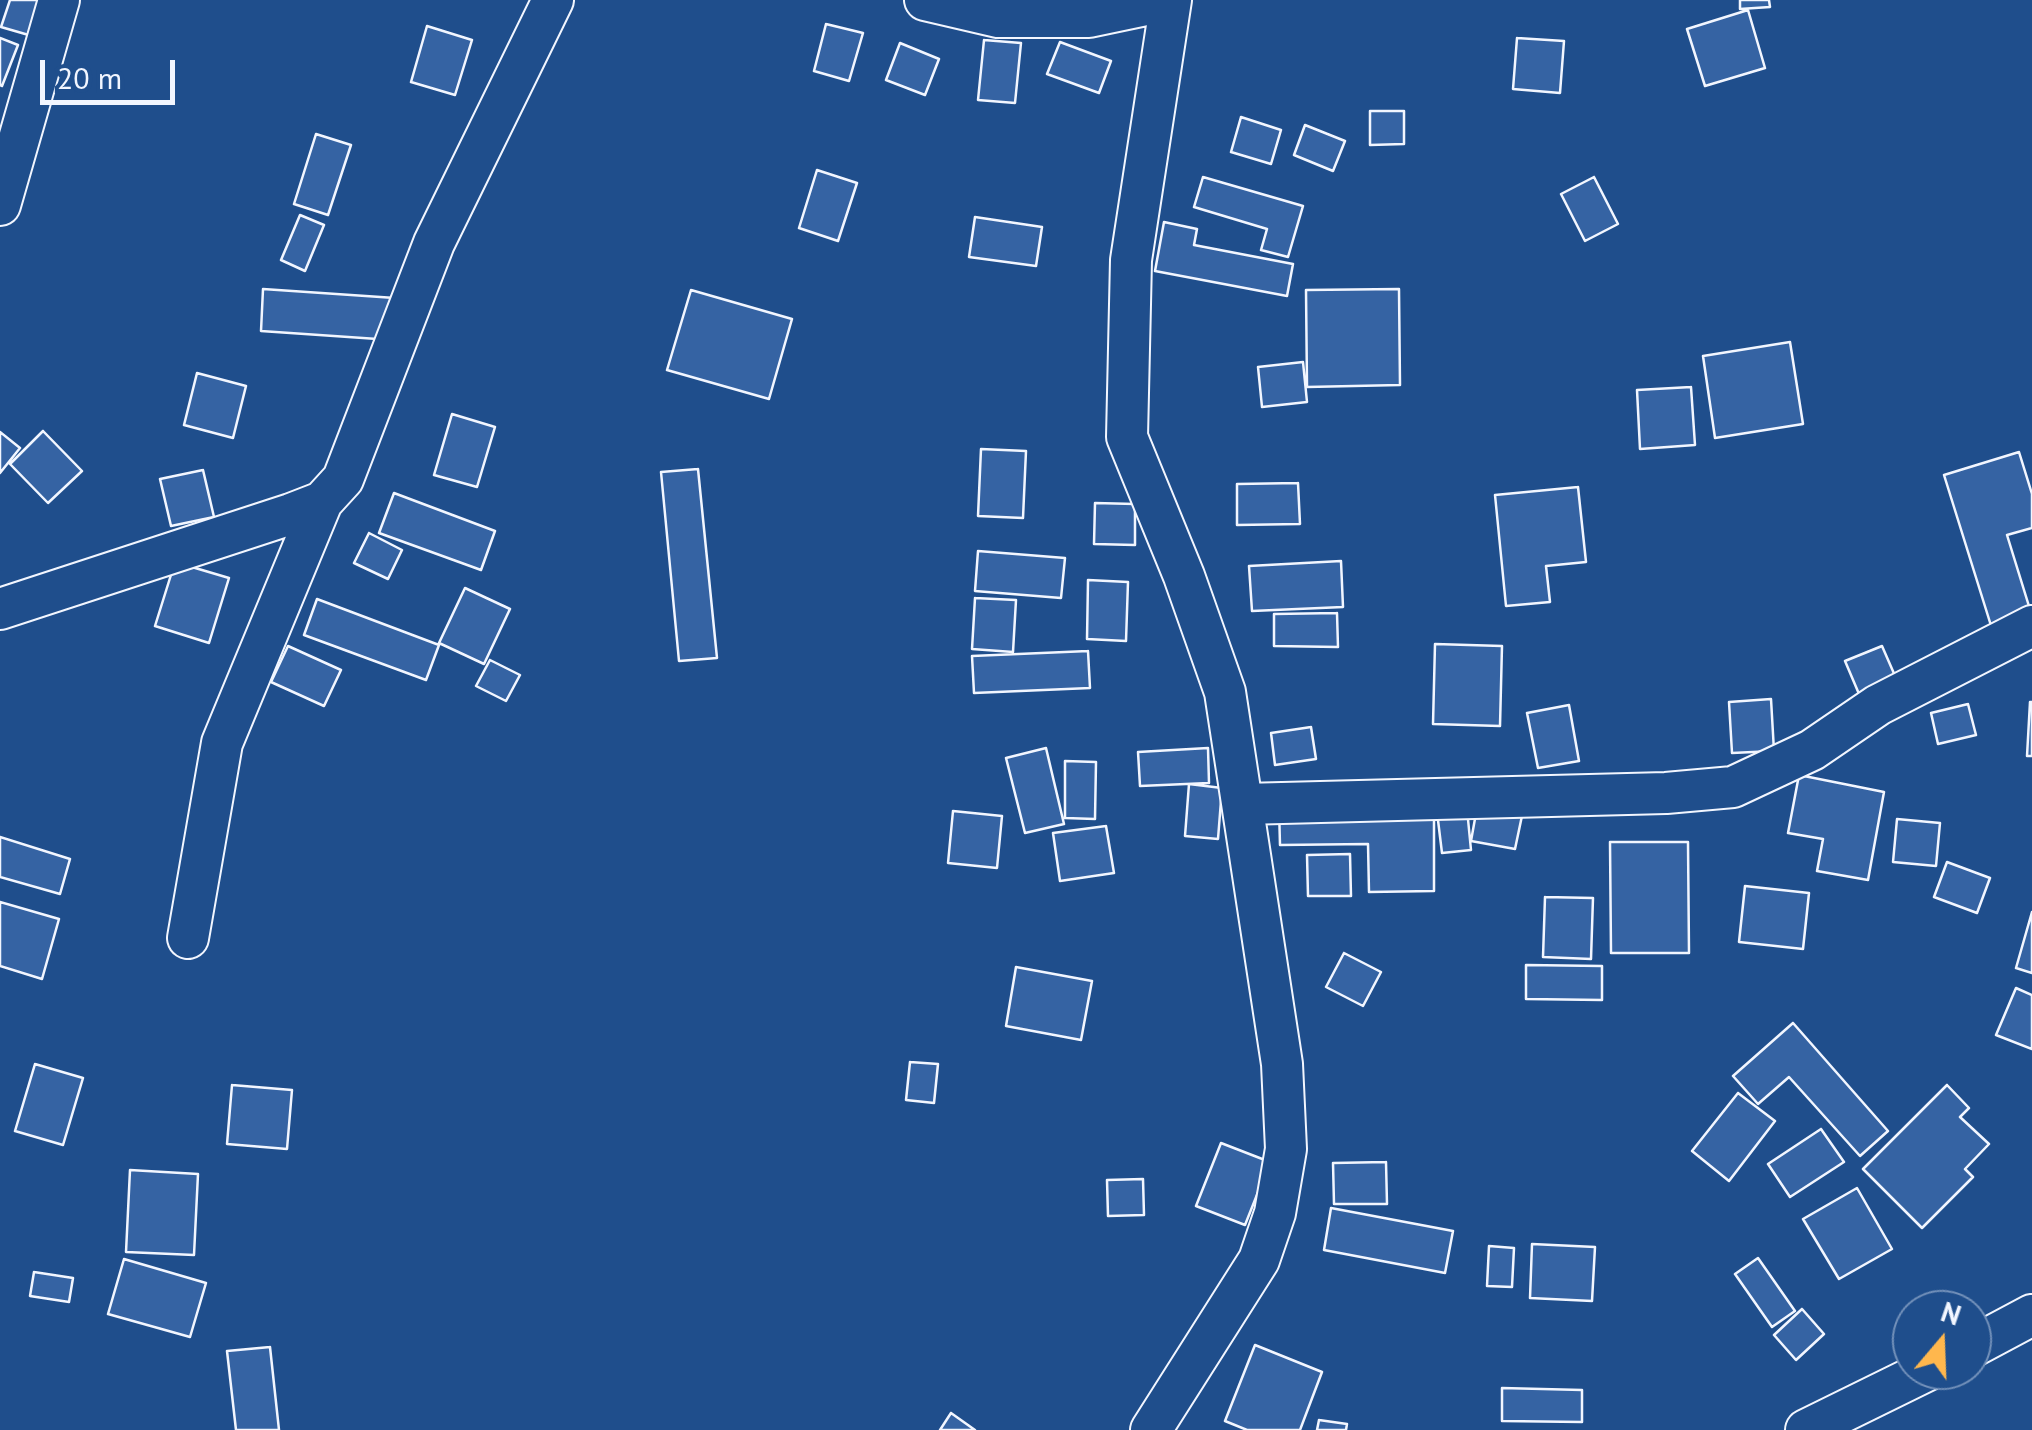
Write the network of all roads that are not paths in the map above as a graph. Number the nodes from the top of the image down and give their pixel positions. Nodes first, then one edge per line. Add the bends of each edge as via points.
1 (59, 0) edge
2 (553, 0) edge
3 (926, 0) edge
4 (1153, 2) edge
5 (0, 204) edge
6 (322, 502) junction
7 (0, 609) edge
8 (2032, 626) edge
9 (1244, 804) junction
10 (188, 938) dead end
11 (2032, 1316) edge
12 (1992, 1337) edge
13 (1892, 1388) edge
14 (1151, 1430) edge
15 (1806, 1430) edge

1 - 5 street
2 - 6 street via 434,244 343,479
3 - 4 street via 998,17 1089,17
4 - 9 street via 1131,260 1127,437 1225,692
6 - 7 street
6 - 10 street via 222,743
8 - 9 street via 1734,787
9 - 14 street via 1282,1064 1286,1149 1259,1260
11 - 12 street
13 - 15 street

